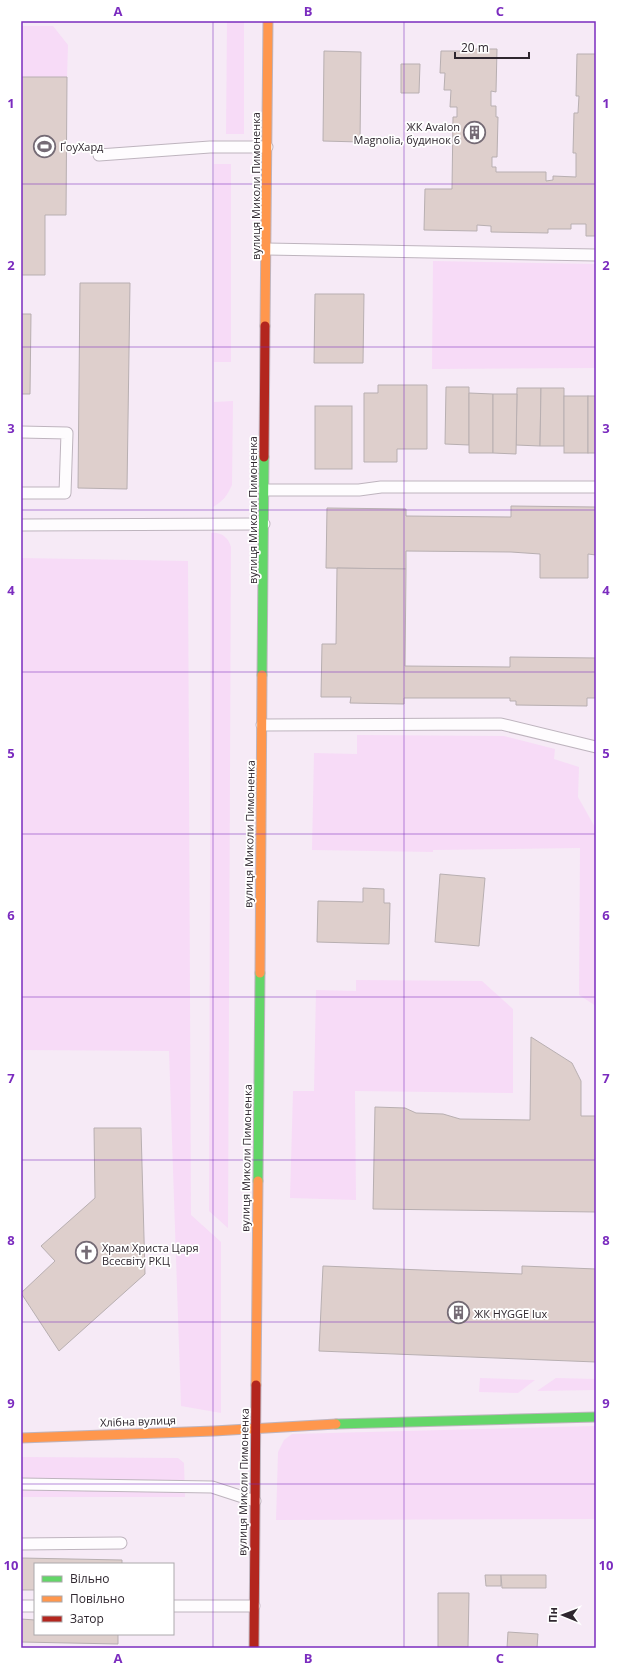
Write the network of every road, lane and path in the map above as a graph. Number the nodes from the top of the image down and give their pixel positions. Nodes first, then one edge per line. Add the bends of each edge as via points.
1 (268, 21) edge
2 (267, 147) junction
3 (99, 155) dead end
4 (267, 249) junction
5 (596, 255) edge
6 (21, 432) edge
7 (596, 487) edge
8 (264, 490) junction
9 (21, 493) edge
10 (264, 524) junction
11 (21, 525) edge
12 (262, 725) junction
13 (596, 747) edge
14 (596, 1417) edge
15 (256, 1427) junction
16 (21, 1438) edge
17 (21, 1484) edge
18 (255, 1501) junction
19 (121, 1543) dead end
20 (21, 1544) edge
21 (21, 1606) edge
22 (34, 1606) edge
23 (174, 1606) edge
24 (254, 1606) junction
25 (254, 1648) edge

1 - 2 street, вулиця Миколи Пимоненка
2 - 3 lane via 210,147
2 - 4 street, вулиця Миколи Пимоненка
4 - 5 lane
4 - 8 street, вулиця Миколи Пимоненка
6 - 9 lane via 67,433 65,493
7 - 8 lane
8 - 10 street, вулиця Миколи Пимоненка
10 - 11 lane
10 - 12 street, вулиця Миколи Пимоненка
12 - 13 lane via 501,724
12 - 15 street, вулиця Миколи Пимоненка
14 - 15 street, Хлібна вулиця
15 - 16 street, Хлібна вулиця via 214,1431
15 - 18 street, вулиця Миколи Пимоненка
17 - 18 lane via 212,1487
18 - 24 street, вулиця Миколи Пимоненка
19 - 20 lane
21 - 22 lane
23 - 24 lane
24 - 25 street, вулиця Миколи Пимоненка

